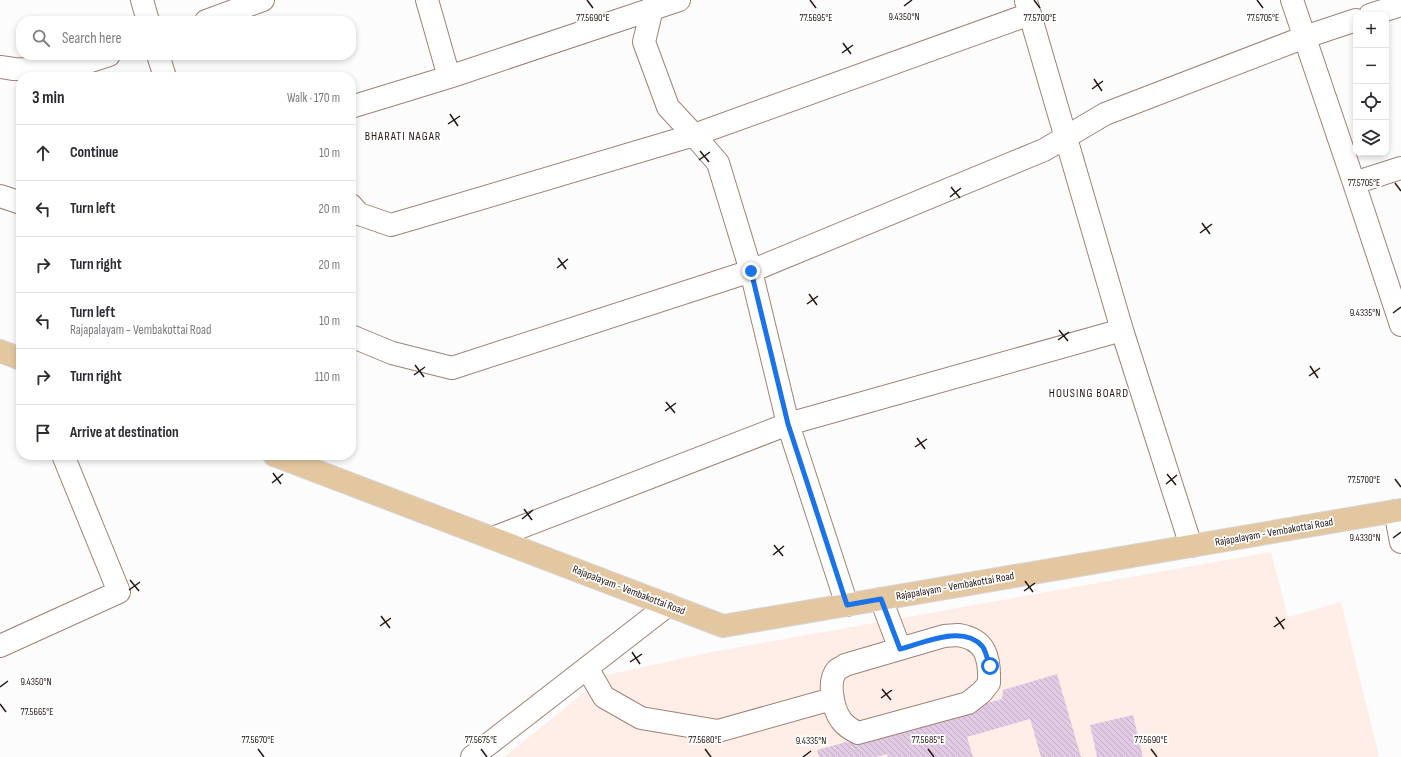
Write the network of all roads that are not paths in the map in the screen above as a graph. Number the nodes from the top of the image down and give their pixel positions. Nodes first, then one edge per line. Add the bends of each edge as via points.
1 (142, 0) edge
2 (263, 0) edge
3 (427, 0) edge
4 (679, 0) edge
5 (1292, 0) edge
6 (653, 5) edge
7 (1401, 5) edge
8 (1028, 7) edge
9 (1379, 12) edge
10 (147, 16) edge
11 (220, 16) edge
12 (1353, 21) edge
13 (1305, 37) junction
14 (94, 60) edge
15 (160, 60) edge
16 (0, 67) edge
17 (163, 72) edge
18 (449, 77) junction
19 (356, 105) edge
20 (694, 135) junction
21 (1066, 137) junction
22 (1401, 168) edge
23 (1354, 183) junction
24 (0, 196) edge
25 (16, 201) edge
26 (356, 211) edge
27 (751, 271) junction
28 (1401, 325) edge
29 (1122, 330) junction
30 (356, 338) edge
31 (0, 351) edge
32 (16, 357) edge
33 (788, 424) junction
34 (65, 460) edge
35 (287, 460) edge
36 (1398, 511) edge
37 (493, 538) junction
38 (1401, 542) edge
39 (1191, 546) junction
40 (881, 599) junction
41 (668, 605) junction
42 (847, 605) junction
43 (0, 646) edge
44 (900, 649) junction
45 (587, 668) junction
46 (832, 699) junction
47 (472, 757) edge

1 - 10 street
2 - 11 street
3 - 18 street
4 - 6 street
5 - 13 street
6 - 18 street
6 - 20 street via 644,42 668,107
7 - 9 street
8 - 20 street
8 - 21 street
12 - 13 street
13 - 21 street via 1105,114
13 - 23 street
14 - 16 street via 63,70
15 - 17 street
18 - 19 street
20 - 26 street via 391,225
20 - 27 street via 718,163
21 - 27 street via 1044,150
21 - 29 street
22 - 23 street
23 - 28 street
24 - 25 street
27 - 30 street via 452,368 392,353
27 - 33 street
29 - 33 street
29 - 39 street
31 - 32 main road
33 - 37 street
33 - 42 street
34 - 43 street via 119,592
35 - 37 main road, Rajapalayam - Vembakottai Road
36 - 38 street
36 - 39 main road, Rajapalayam - Vembakottai Road
37 - 41 main road, Rajapalayam - Vembakottai Road
39 - 40 main road, Rajapalayam - Vembakottai Road
40 - 42 main road, Rajapalayam - Vembakottai Road
40 - 44 street
41 - 42 main road, Rajapalayam - Vembakottai Road via 723,626
41 - 45 street
44 - 46 street via 845,665 837,671 832,681
44 - 46 street via 944,636 967,636 982,646 990,666 989,683 968,703 858,733 840,720
45 - 46 street via 604,697 641,718 718,731
45 - 47 street

